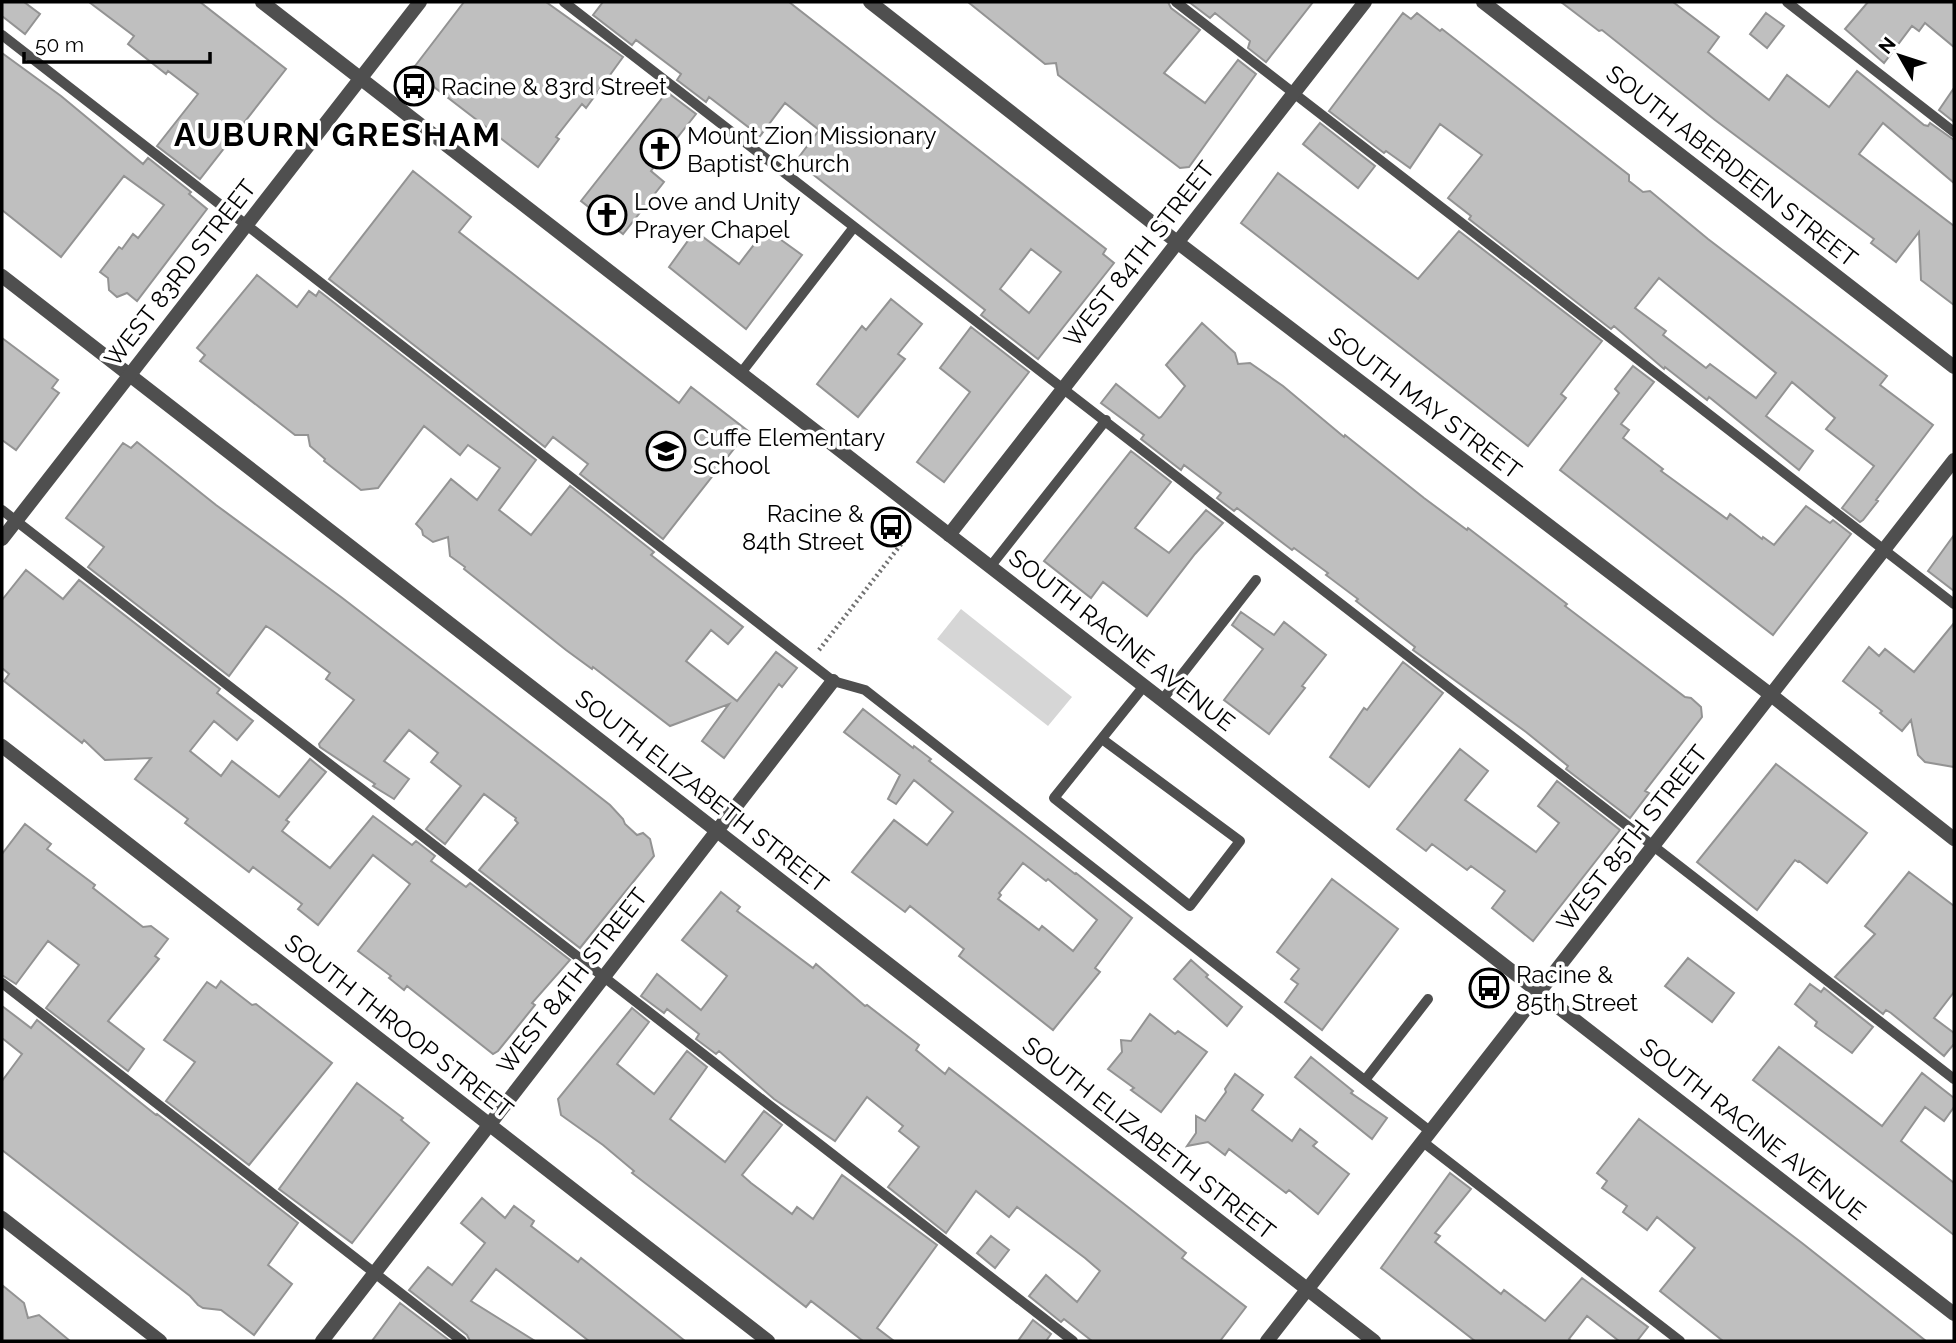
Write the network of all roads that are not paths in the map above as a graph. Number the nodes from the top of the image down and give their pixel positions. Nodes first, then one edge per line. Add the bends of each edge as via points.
1 (262, 2) edge
2 (420, 2) edge
3 (564, 2) edge
4 (870, 2) edge
5 (1175, 2) edge
6 (1365, 2) edge
7 (1482, 2) edge
8 (1787, 2) edge
9 (2, 35) edge
10 (360, 78) junction
11 (1294, 93) junction
12 (1954, 132) edge
13 (246, 225) junction
14 (854, 227) junction
15 (1177, 242) junction
16 (2, 275) edge
17 (1954, 367) edge
18 (741, 373) junction
19 (129, 375) junction
20 (1064, 388) junction
21 (1106, 420) junction
22 (1954, 460) edge
23 (2, 510) edge
24 (16, 521) junction
25 (949, 535) junction
26 (2, 540) edge
27 (1884, 550) junction
28 (990, 567) junction
29 (1256, 580) dead end
30 (1954, 604) edge
31 (832, 681) junction
32 (1144, 686) junction
33 (1771, 695) junction
34 (1162, 700) junction
35 (1102, 739) junction
36 (2, 746) edge
37 (716, 831) junction
38 (1954, 839) edge
39 (1655, 845) junction
40 (604, 977) junction
41 (2, 983) edge
42 (1540, 993) junction
43 (1428, 999) dead end
44 (1954, 1079) edge
45 (1365, 1080) junction
46 (489, 1125) junction
47 (1427, 1137) junction
48 (2, 1218) edge
49 (374, 1273) junction
50 (1307, 1290) junction
51 (1954, 1314) edge
52 (160, 1341) edge
53 (321, 1341) edge
54 (463, 1341) edge
55 (768, 1341) edge
56 (1073, 1341) edge
57 (1267, 1341) edge
58 (1374, 1341) edge
59 (1680, 1341) edge

1 - 10 street, SOUTH RACINE AVENUE
2 - 10 street, WEST 83RD STREET
3 - 14 lane
4 - 15 street, SOUTH MAY STREET
5 - 11 lane
6 - 11 street, WEST 84TH STREET
7 - 17 street, SOUTH ABERDEEN STREET
8 - 12 lane
9 - 13 lane
10 - 13 street, WEST 83RD STREET
10 - 18 street, SOUTH RACINE AVENUE
11 - 15 street, WEST 84TH STREET
11 - 27 lane
13 - 19 street, WEST 83RD STREET
13 - 31 lane
14 - 18 lane
14 - 20 lane
15 - 20 street, WEST 84TH STREET
15 - 33 street, SOUTH MAY STREET
16 - 19 street, SOUTH ELIZABETH STREET
18 - 25 street, SOUTH RACINE AVENUE
19 - 24 street, WEST 83RD STREET
19 - 37 street, SOUTH ELIZABETH STREET
20 - 21 lane
20 - 25 street, WEST 84TH STREET
21 - 28 lane
21 - 39 lane
22 - 27 street, WEST 85TH STREET
23 - 24 lane
24 - 26 street, WEST 83RD STREET
24 - 40 lane
25 - 28 street, SOUTH RACINE AVENUE
27 - 30 lane
27 - 33 street, WEST 85TH STREET
28 - 32 street, SOUTH RACINE AVENUE
29 - 34 lane
31 - 37 street, WEST 84TH STREET
31 - 45 lane via 865,690
32 - 34 street, SOUTH RACINE AVENUE
32 - 35 lane
33 - 38 street, SOUTH MAY STREET
33 - 39 street, WEST 85TH STREET
34 - 42 street, SOUTH RACINE AVENUE
35 - 35 lane via 1054,798 1190,906 1240,841
36 - 46 street, SOUTH THROOP STREET
37 - 40 street, WEST 84TH STREET
37 - 50 street, SOUTH ELIZABETH STREET
39 - 42 street, WEST 85TH STREET
39 - 44 lane
40 - 46 street, WEST 84TH STREET
40 - 56 lane
41 - 49 lane
42 - 47 street, WEST 85TH STREET
42 - 51 street, SOUTH RACINE AVENUE
43 - 45 lane
45 - 47 lane
46 - 49 street, WEST 84TH STREET
46 - 55 street, SOUTH THROOP STREET
47 - 50 street, WEST 85TH STREET
47 - 59 lane
48 - 52 street
49 - 53 street, WEST 84TH STREET
49 - 54 lane
50 - 57 street, WEST 85TH STREET
50 - 58 street, SOUTH ELIZABETH STREET

